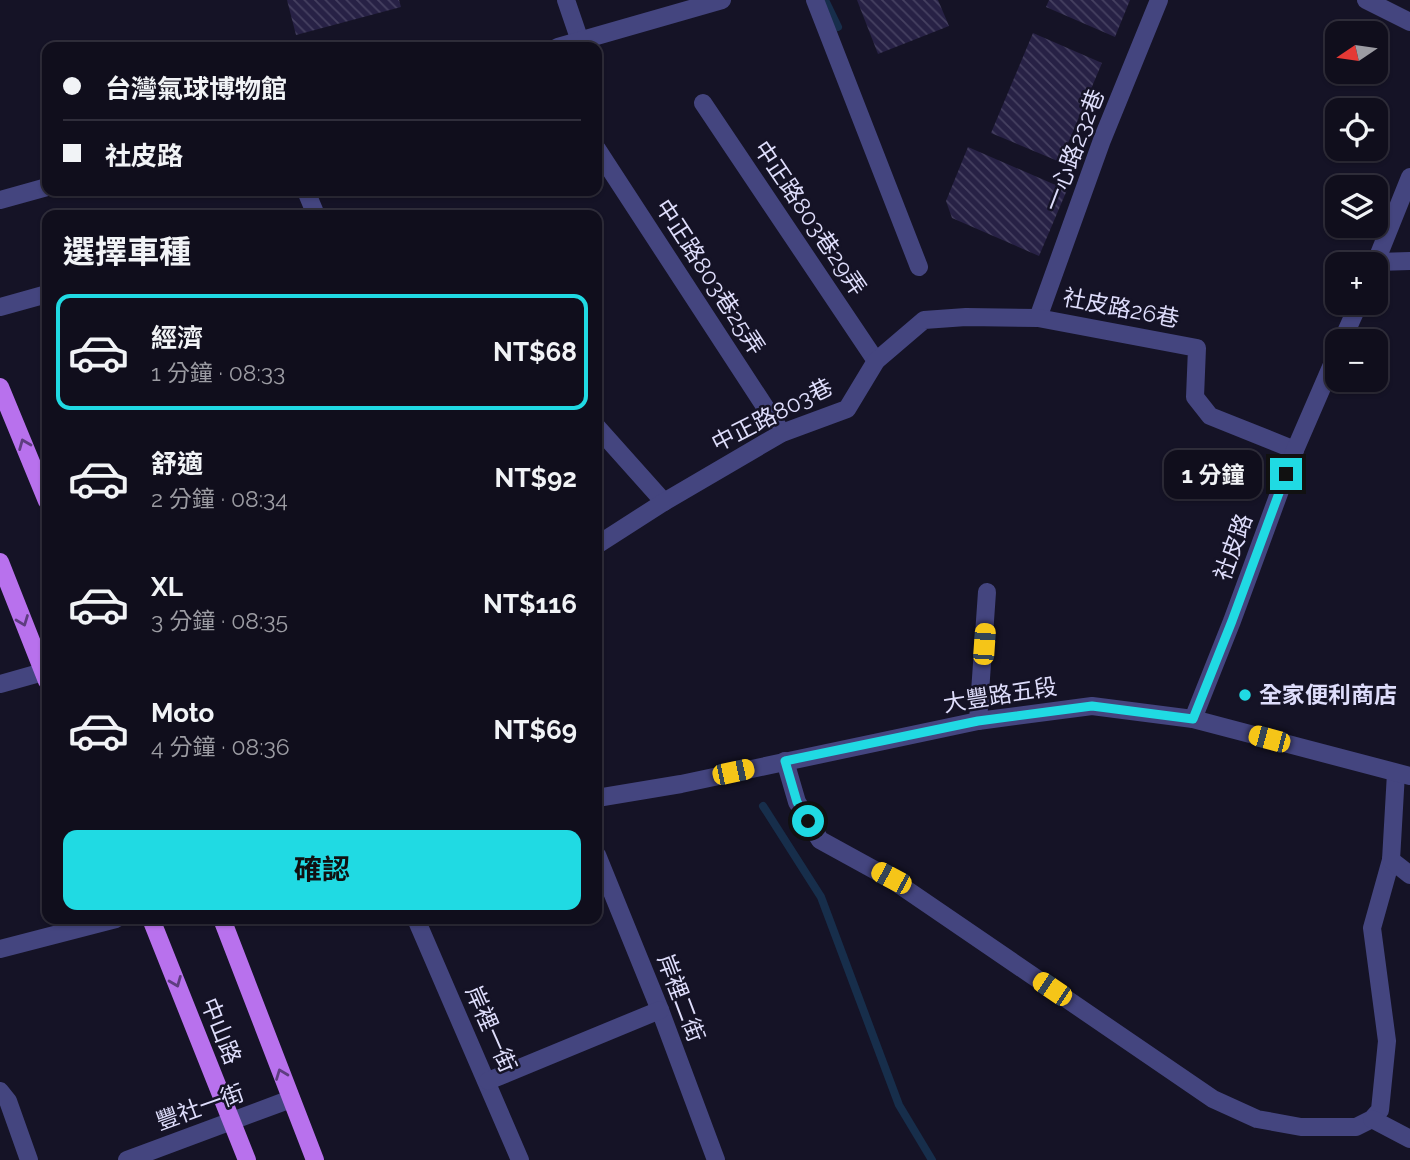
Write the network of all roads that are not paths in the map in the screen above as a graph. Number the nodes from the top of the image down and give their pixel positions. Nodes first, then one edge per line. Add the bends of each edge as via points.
1 (566, 0) edge
2 (722, 0) edge
3 (815, 0) edge
4 (1159, 0) edge
5 (1366, 0) edge
6 (701, 4) edge
7 (1410, 22) edge
8 (580, 41) junction
9 (576, 42) edge
10 (703, 103) dead end
11 (602, 157) edge
12 (1410, 177) edge
13 (42, 188) edge
14 (0, 200) edge
15 (1380, 252) edge
16 (1410, 261) edge
17 (1388, 262) edge
18 (919, 267) dead end
19 (42, 295) edge
20 (0, 307) edge
21 (1038, 318) junction
22 (876, 361) junction
23 (1325, 381) edge
24 (0, 387) edge
25 (602, 432) edge
26 (782, 433) junction
27 (1295, 450) junction
28 (42, 489) edge
29 (664, 502) junction
30 (602, 542) edge
31 (0, 562) edge
32 (987, 592) dead end
33 (42, 668) edge
34 (42, 677) edge
35 (0, 684) edge
36 (1193, 719) junction
37 (978, 721) junction
38 (785, 761) junction
39 (1403, 774) edge
40 (602, 797) edge
41 (1391, 860) junction
42 (602, 867) edge
43 (1410, 875) edge
44 (97, 924) edge
45 (153, 924) edge
46 (224, 924) edge
47 (418, 924) edge
48 (0, 949) edge
49 (660, 1010) junction
50 (488, 1081) junction
51 (0, 1091) edge
52 (291, 1099) junction
53 (1372, 1119) junction
54 (231, 1121) junction
55 (1410, 1139) edge
56 (29, 1160) edge
57 (127, 1160) edge
58 (247, 1160) edge
59 (316, 1160) edge
60 (520, 1160) edge
61 (716, 1160) edge

1 - 8 street
2 - 6 street
3 - 18 street
4 - 21 street, 一心路232巷
5 - 7 street
6 - 8 street
8 - 9 street
10 - 22 street, 中正路803巷29弄
11 - 26 street, 中正路803巷25弄
12 - 15 street
13 - 14 street
16 - 17 street
19 - 20 street
21 - 22 street, 中正路803巷 via 924,320
21 - 27 street, 社皮路26巷 via 1197,348 1195,397 1210,416
22 - 26 street, 中正路803巷 via 847,408
23 - 27 street, 社皮路
28 -> 24 main road
25 - 29 street
26 - 29 street, 中正路803巷
27 - 36 street, 社皮路
29 - 30 street, 中正路803巷
31 -> 33 main road
32 - 37 street
34 - 35 street
36 - 37 street, 大豐路五段 via 1092,706
36 - 39 street, 大豐路五段
37 - 38 street, 大豐路五段
38 - 40 street, 大豐路五段
38 - 53 street via 797,802 820,840 891,878 1213,1100 1257,1119 1301,1128 1356,1127
39 - 41 street
41 - 43 street
41 - 53 street via 1372,928 1387,1041 1380,1110
42 - 49 street, 岸裡二街
44 - 48 street
45 -> 54 main road, 中山路
52 -> 46 main road, 中山路
47 - 50 street, 岸裡一街
49 - 50 street
49 - 61 street, 岸裡二街
50 - 60 street, 岸裡一街
51 - 56 street via 8,1101
52 - 54 street, 豐社一街
52 - 59 main road, 中山路
53 - 55 street
54 - 57 street, 豐社一街
54 - 58 main road, 中山路

